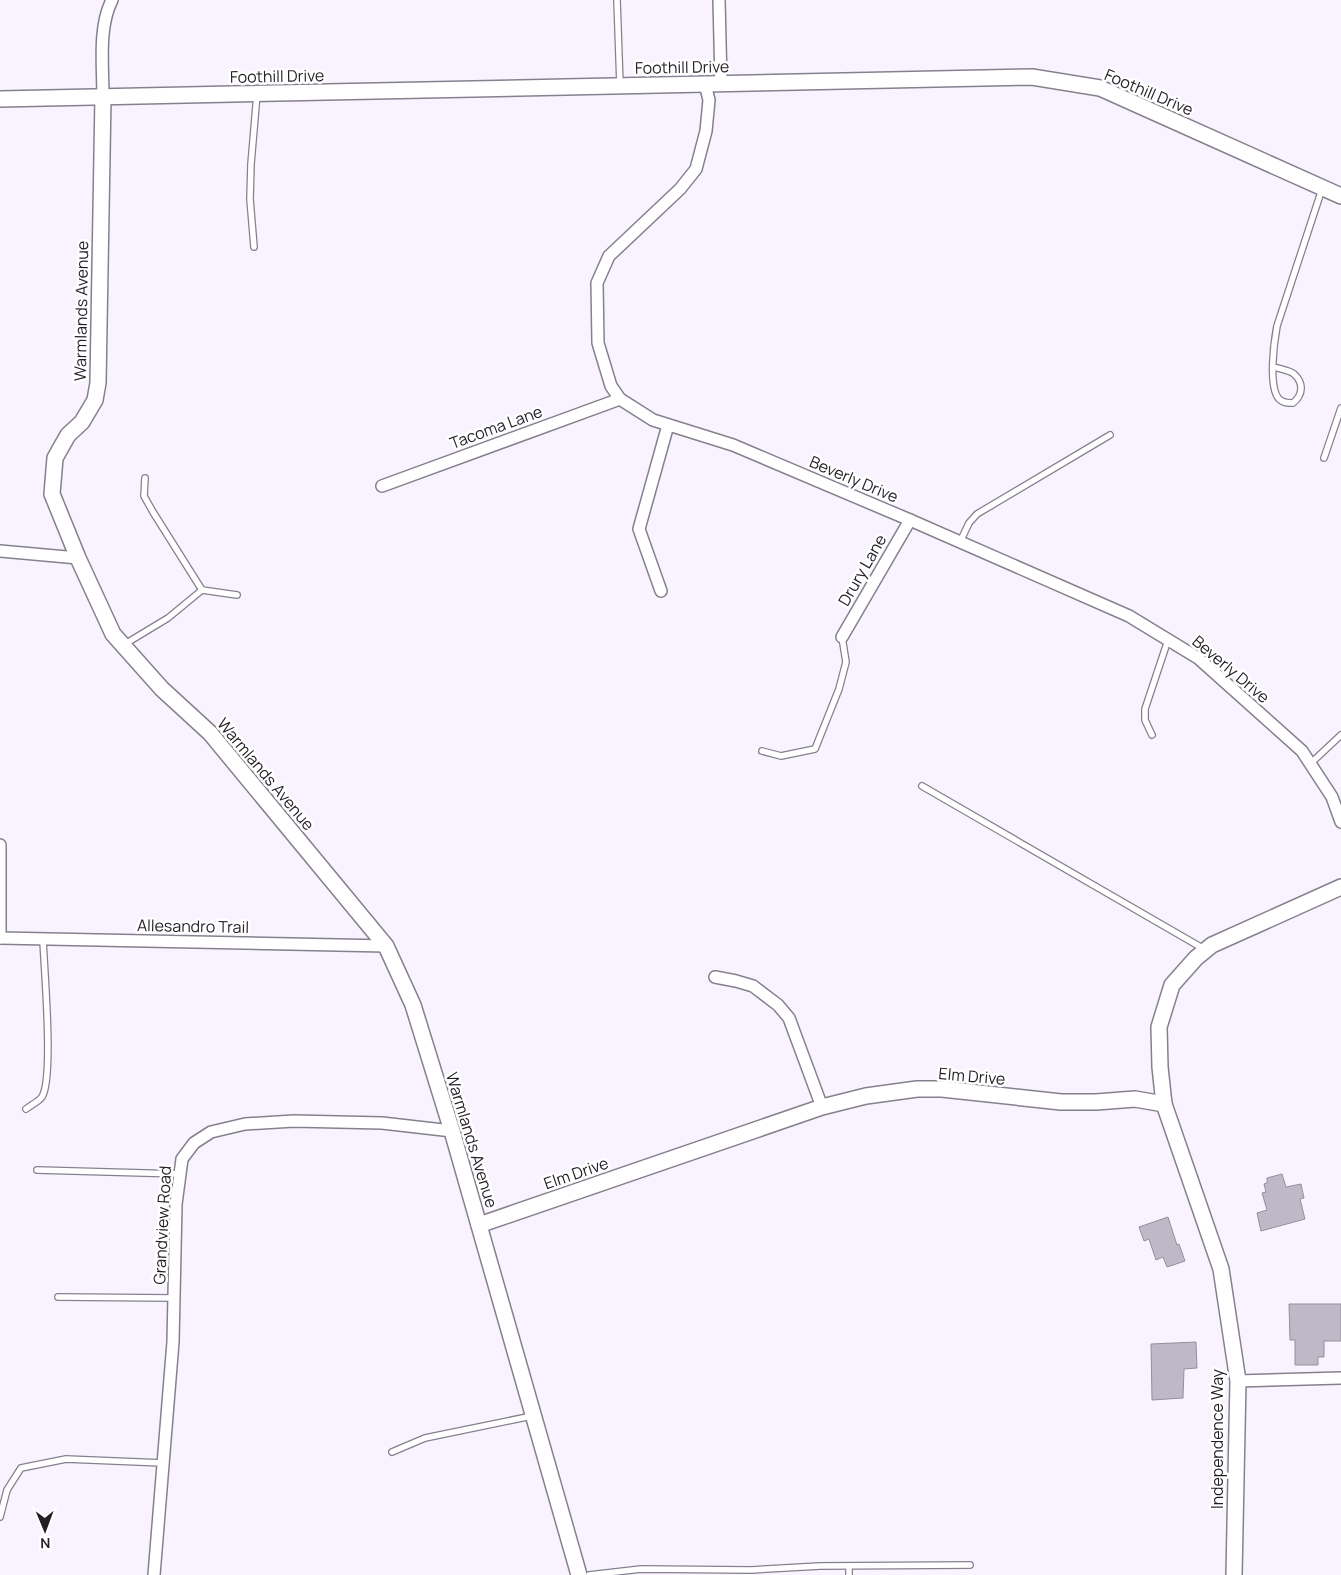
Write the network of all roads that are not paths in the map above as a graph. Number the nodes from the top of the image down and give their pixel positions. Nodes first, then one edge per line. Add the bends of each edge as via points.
1 (112, 0) edge
2 (617, 0) edge
3 (719, 0) edge
4 (713, 84) junction
5 (620, 86) junction
6 (257, 94) junction
7 (104, 97) junction
8 (0, 99) edge
9 (1323, 187) junction
10 (1341, 196) edge
11 (254, 247) dead end
12 (1274, 367) junction
13 (620, 399) junction
14 (1341, 408) edge
15 (668, 425) junction
16 (1110, 435) dead end
17 (1324, 458) dead end
18 (145, 478) dead end
19 (382, 486) dead end
20 (910, 520) junction
21 (960, 542) junction
22 (0, 552) edge
23 (78, 558) junction
24 (202, 590) junction
25 (661, 591) dead end
26 (237, 595) dead end
27 (842, 637) joint
28 (1168, 640) junction
29 (123, 646) junction
30 (1152, 735) dead end
31 (1341, 735) edge
32 (762, 751) dead end
33 (1310, 764) junction
34 (922, 786) dead end
35 (1341, 822) edge
36 (0, 845) edge
37 (1341, 887) edge
38 (0, 938) edge
39 (43, 939) junction
40 (386, 946) junction
41 (1206, 950) junction
42 (715, 977) dead end
43 (1164, 1104) junction
44 (822, 1107) junction
45 (26, 1108) dead end
46 (452, 1131) junction
47 (37, 1170) dead end
48 (180, 1174) junction
49 (479, 1225) junction
50 (58, 1297) dead end
51 (174, 1298) junction
52 (1341, 1378) edge
53 (1238, 1381) junction
54 (534, 1416) junction
55 (392, 1452) dead end
56 (163, 1463) junction
57 (0, 1517) edge
58 (970, 1565) dead end
59 (849, 1566) junction
60 (154, 1575) edge
61 (579, 1575) edge
62 (589, 1575) edge
63 (848, 1575) edge
64 (1234, 1575) edge

1 - 7 street, Warmlands Avenue via 103,29
2 - 5 lane
3 - 4 street, Beverly Drive
4 - 5 street, Foothill Drive
4 - 9 street, Foothill Drive via 1032,77 1100,88
4 - 13 street, Beverly Drive via 696,169 680,189 608,256 597,283 598,343 611,386
5 - 6 street, Foothill Drive
6 - 7 street, Foothill Drive
6 - 11 lane via 250,199
7 - 8 street, Foothill Drive
7 - 23 street, Warmlands Avenue via 98,383 95,400 55,458 52,494
9 - 10 street, Foothill Drive
9 - 12 lane via 1277,326
12 - 12 lane via 1274,388 1278,398 1284,403 1293,403 1299,398 1300,382 1293,373
13 - 15 street, Beverly Drive via 653,420
13 - 19 street, Tacoma Lane
14 - 17 lane
15 - 20 street, Beverly Drive via 733,445
15 - 25 street via 639,529
16 - 21 lane via 976,514
18 - 24 lane via 144,496
20 - 21 street, Beverly Drive
20 - 27 street, Drury Lane
21 - 28 street, Beverly Drive via 1129,616
22 - 23 street
23 - 29 street, Warmlands Avenue via 113,634
24 - 26 lane
24 - 29 lane via 168,618
27 - 32 lane via 846,662 842,680 815,749 781,756
28 - 30 lane via 1145,709 1145,720
28 - 33 street, Beverly Drive via 1198,658 1302,751
29 - 40 street, Warmlands Avenue via 162,689 210,733
31 - 33 lane
33 - 35 street, Beverly Drive via 1332,797
34 - 41 lane
36 - 38 street
37 - 41 street
38 - 39 street, Allesandro Trail
39 - 40 street, Allesandro Trail
39 - 45 lane via 47,1077 42,1098
40 - 46 street, Warmlands Avenue via 413,1005
41 - 43 street via 1172,985 1158,1027
42 - 44 street via 753,986 789,1018
43 - 44 street, Elm Drive via 1135,1099 1061,1102 917,1089 866,1096
43 - 53 street, Independence Way via 1220,1269
44 - 49 street, Elm Drive
46 - 48 street, Grandview Road via 382,1123 294,1121 245,1124 211,1132 194,1143 182,1159
46 - 49 street, Warmlands Avenue
47 - 48 lane
48 - 51 street, Grandview Road via 176,1204
49 - 54 street, Warmlands Avenue
50 - 51 lane
51 - 56 street, Grandview Road
52 - 53 street
53 - 64 street, Independence Way
54 - 55 lane via 425,1438
54 - 61 street, Warmlands Avenue
56 - 57 lane via 66,1459 21,1468 7,1490
56 - 60 street, Grandview Road
58 - 59 lane
59 - 62 lane via 751,1570 640,1569
59 - 63 lane

